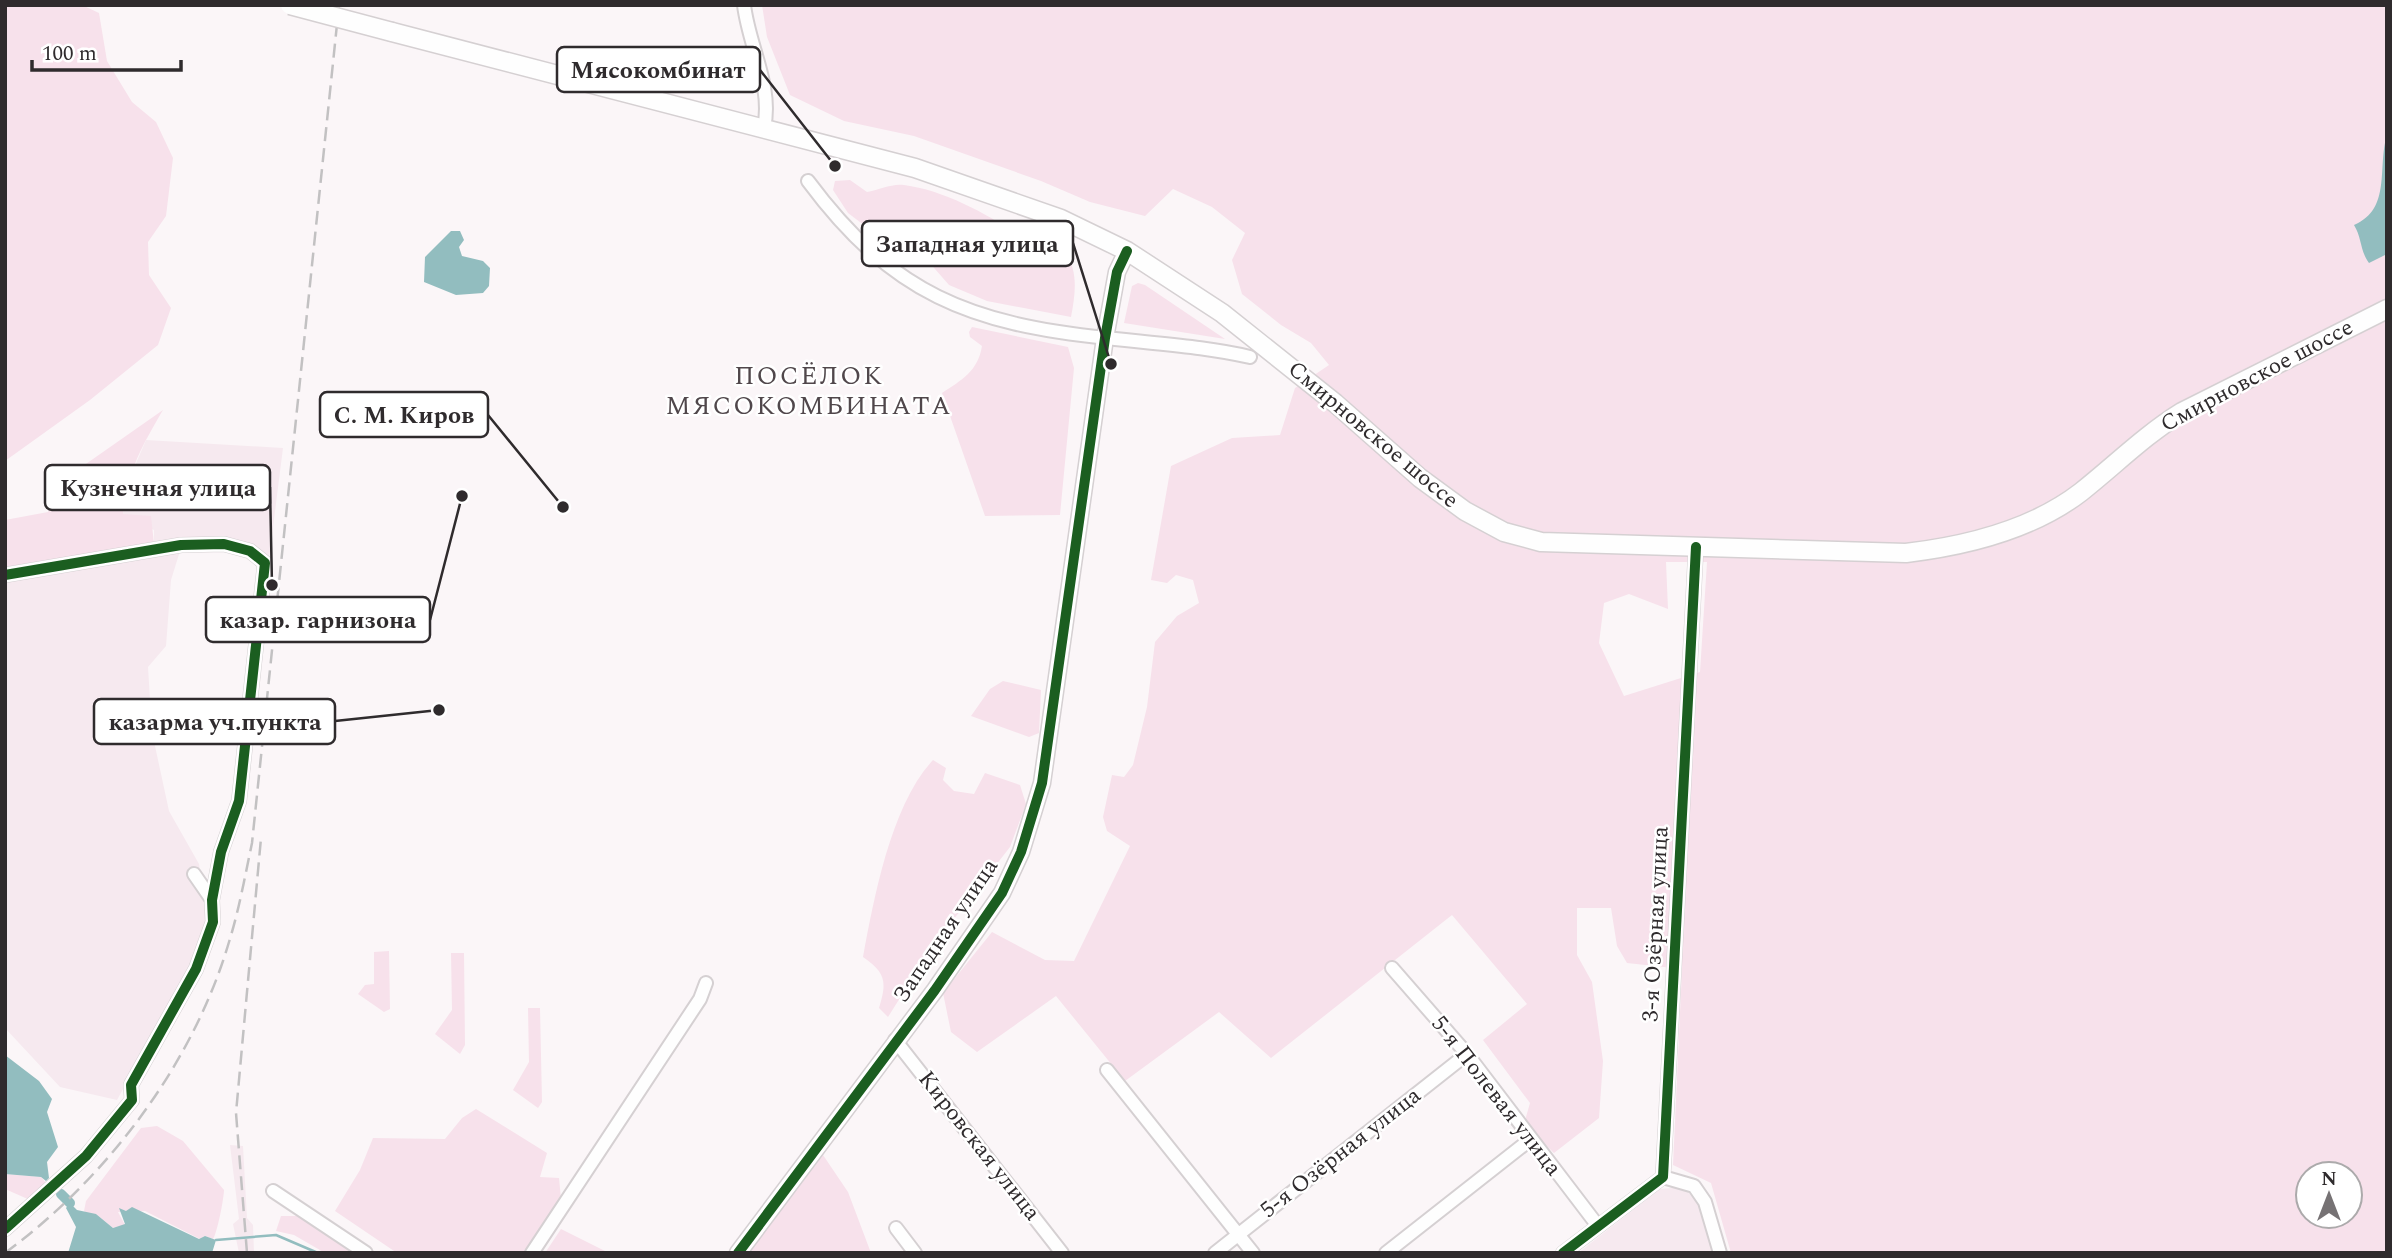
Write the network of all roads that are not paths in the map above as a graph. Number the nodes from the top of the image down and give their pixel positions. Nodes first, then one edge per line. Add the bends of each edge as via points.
1 (290, 5) edge
2 (744, 5) edge
3 (764, 128) junction
4 (807, 181) dead end
5 (1127, 251) junction
6 (2387, 309) edge
7 (1105, 338) junction
8 (1250, 357) dead end
9 (1696, 547) junction
10 (5, 575) edge
11 (194, 874) dead end
12 (212, 900) junction
13 (1392, 968) dead end
14 (706, 983) dead end
15 (895, 1040) junction
16 (1467, 1054) junction
17 (1107, 1070) dead end
18 (1531, 1139) junction
19 (1663, 1177) junction
20 (273, 1191) dead end
21 (1598, 1226) junction
22 (5, 1228) edge
23 (896, 1228) dead end
24 (1238, 1233) junction
25 (366, 1253) edge
26 (532, 1253) edge
27 (738, 1253) edge
28 (915, 1253) edge
29 (1062, 1253) edge
30 (1215, 1253) edge
31 (1253, 1253) edge
32 (1386, 1253) edge
33 (1563, 1253) edge
34 (1720, 1253) edge

1 - 3 main road, Смирновское шоссе, bridge
2 - 3 street via 766,92
3 - 5 main road, Смирновское шоссе via 978,188 1061,219
4 - 7 street via 869,252 924,292 968,312 1019,327
5 - 7 street, Западная улица via 1117,272
5 - 9 main road, Смирновское шоссе via 1222,313 1420,478 1504,532 1541,542
6 - 9 main road, Смирновское шоссе via 2182,412 2152,431 2079,493 1995,534 1951,547 1906,553
7 - 8 street via 1213,348
7 - 15 street, Западная улица via 1042,783 1029,830 1002,893
9 - 19 street, 3-я Озёрная улица
10 - 12 street via 192,545 224,544 250,551 265,563 239,801 220,852
11 - 12 street
12 - 22 street via 213,922 196,969 131,1085 136,1103 60,1181
13 - 16 street, 5-я Полевая улица
14 - 26 street via 700,999
15 - 27 street, Западная улица
15 - 29 street, Кировская улица
16 - 18 street, 5-я Полевая улица
16 - 24 street, 5-я Озёрная улица
17 - 24 street
18 - 21 street, 5-я Полевая улица
18 - 32 street
19 - 21 street
19 - 34 street via 1694,1186 1705,1202
20 - 25 street
21 - 33 street
23 - 28 street
24 - 30 street, 5-я Озёрная улица
24 - 31 street

